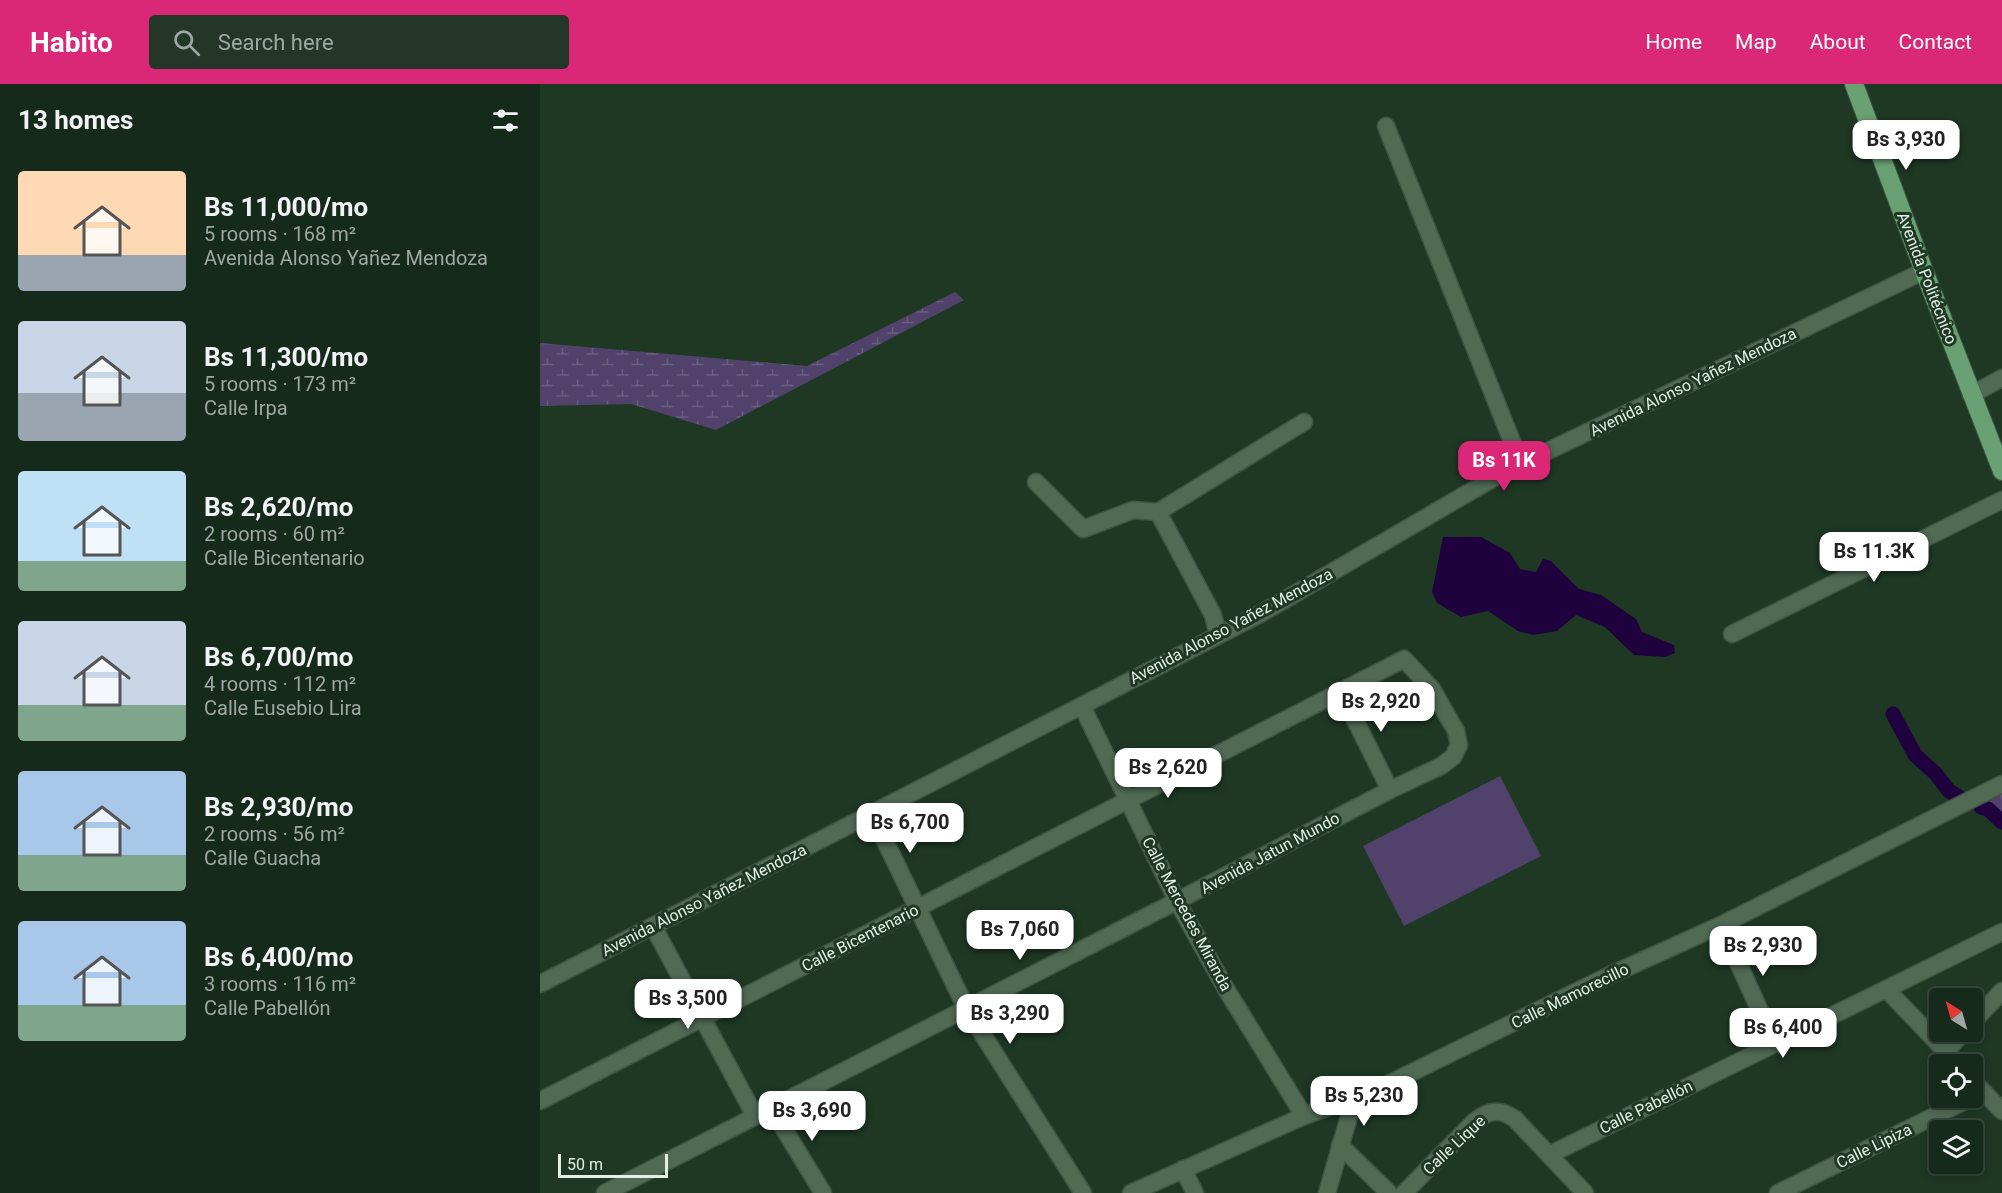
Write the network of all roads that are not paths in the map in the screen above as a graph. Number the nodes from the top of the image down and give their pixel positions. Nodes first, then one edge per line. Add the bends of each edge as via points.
1 (1854, 84) edge
2 (1386, 126) dead end
3 (1924, 271) junction
4 (2002, 378) edge
5 (1971, 395) junction
6 (1304, 422) dead end
7 (1521, 464) junction
8 (2002, 471) edge
9 (1036, 482) dead end
10 (2002, 500) edge
11 (1158, 512) junction
12 (1732, 634) dead end
13 (1218, 635) junction
14 (1341, 692) junction
15 (1082, 706) junction
16 (1453, 757) joint
17 (2002, 784) edge
18 (1390, 790) junction
19 (1128, 800) junction
20 (872, 814) junction
21 (1177, 901) junction
22 (918, 908) junction
23 (1721, 925) junction
24 (653, 926) junction
25 (2002, 932) edge
26 (540, 984) edge
27 (1886, 988) junction
28 (2002, 991) edge
29 (966, 1008) junction
30 (1983, 1011) edge
31 (702, 1018) junction
32 (1955, 1042) edge
33 (1774, 1044) junction
34 (1946, 1051) junction
35 (1949, 1054) edge
36 (1983, 1098) edge
37 (1354, 1099) junction
38 (540, 1101) edge
39 (771, 1108) junction
40 (1944, 1108) edge
41 (2002, 1111) edge
42 (755, 1116) junction
43 (1304, 1116) junction
44 (1340, 1145) junction
45 (1549, 1155) junction
46 (1183, 1168) junction
47 (818, 1191) edge
48 (605, 1193) edge
49 (1083, 1193) edge
50 (1131, 1193) edge
51 (1194, 1193) edge
52 (1327, 1193) edge
53 (1389, 1193) edge
54 (1404, 1193) edge
55 (1585, 1193) edge
56 (1778, 1193) edge

1 - 3 main road, Avenida Politécnico
2 - 7 street
3 - 5 main road, Avenida Politécnico
3 - 7 street, Avenida Alonso Yañez Mendoza
4 - 5 street
5 - 8 main road, Avenida Politécnico
6 - 11 street
7 - 13 street, Avenida Alonso Yañez Mendoza
9 - 11 street via 1083,529 1133,510
10 - 12 street
11 - 13 street via 1213,615
13 - 15 street, Avenida Alonso Yañez Mendoza
14 - 16 street, Calle Bicentenario via 1404,659 1432,690 1456,731 1459,745
14 - 18 street
14 - 19 street, Calle Bicentenario
15 - 19 street, Calle Mercedes Miranda
15 - 20 street, Avenida Alonso Yañez Mendoza
16 - 18 street, Avenida Jatun Mundo
17 - 23 street, Calle Mamorecillo
18 - 21 street, Avenida Jatun Mundo
19 - 21 street, Calle Mercedes Miranda
19 - 22 street, Calle Bicentenario
20 - 22 street
20 - 24 street, Avenida Alonso Yañez Mendoza
21 - 29 street, Avenida Jatun Mundo
21 - 43 street, Calle Mercedes Miranda
22 - 29 street
22 - 31 street, Calle Bicentenario
23 - 33 street
23 - 37 street, Calle Mamorecillo
24 - 26 street, Avenida Alonso Yañez Mendoza
24 - 31 street
25 - 27 street, Calle Pabellón
27 - 33 street, Calle Pabellón
27 - 34 street
28 - 30 street
29 - 39 street, Avenida Jatun Mundo
29 - 49 street
31 - 38 street, Calle Bicentenario
31 - 42 street
32 - 34 street
33 - 45 street, Calle Pabellón
34 - 35 street
36 - 41 street
37 - 43 street, Calle Mamorecillo
37 - 44 street
39 - 42 street, Avenida Jatun Mundo
39 - 47 street
40 - 56 street, Calle Lipiza
42 - 48 street, Avenida Jatun Mundo
43 - 46 street, Calle Mamorecillo
44 - 52 street
44 - 53 street
45 - 54 street, Calle Lique via 1515,1119 1506,1112 1495,1111 1475,1121
45 - 55 street, Calle Lique
46 - 50 street, Calle Mamorecillo
46 - 51 street

